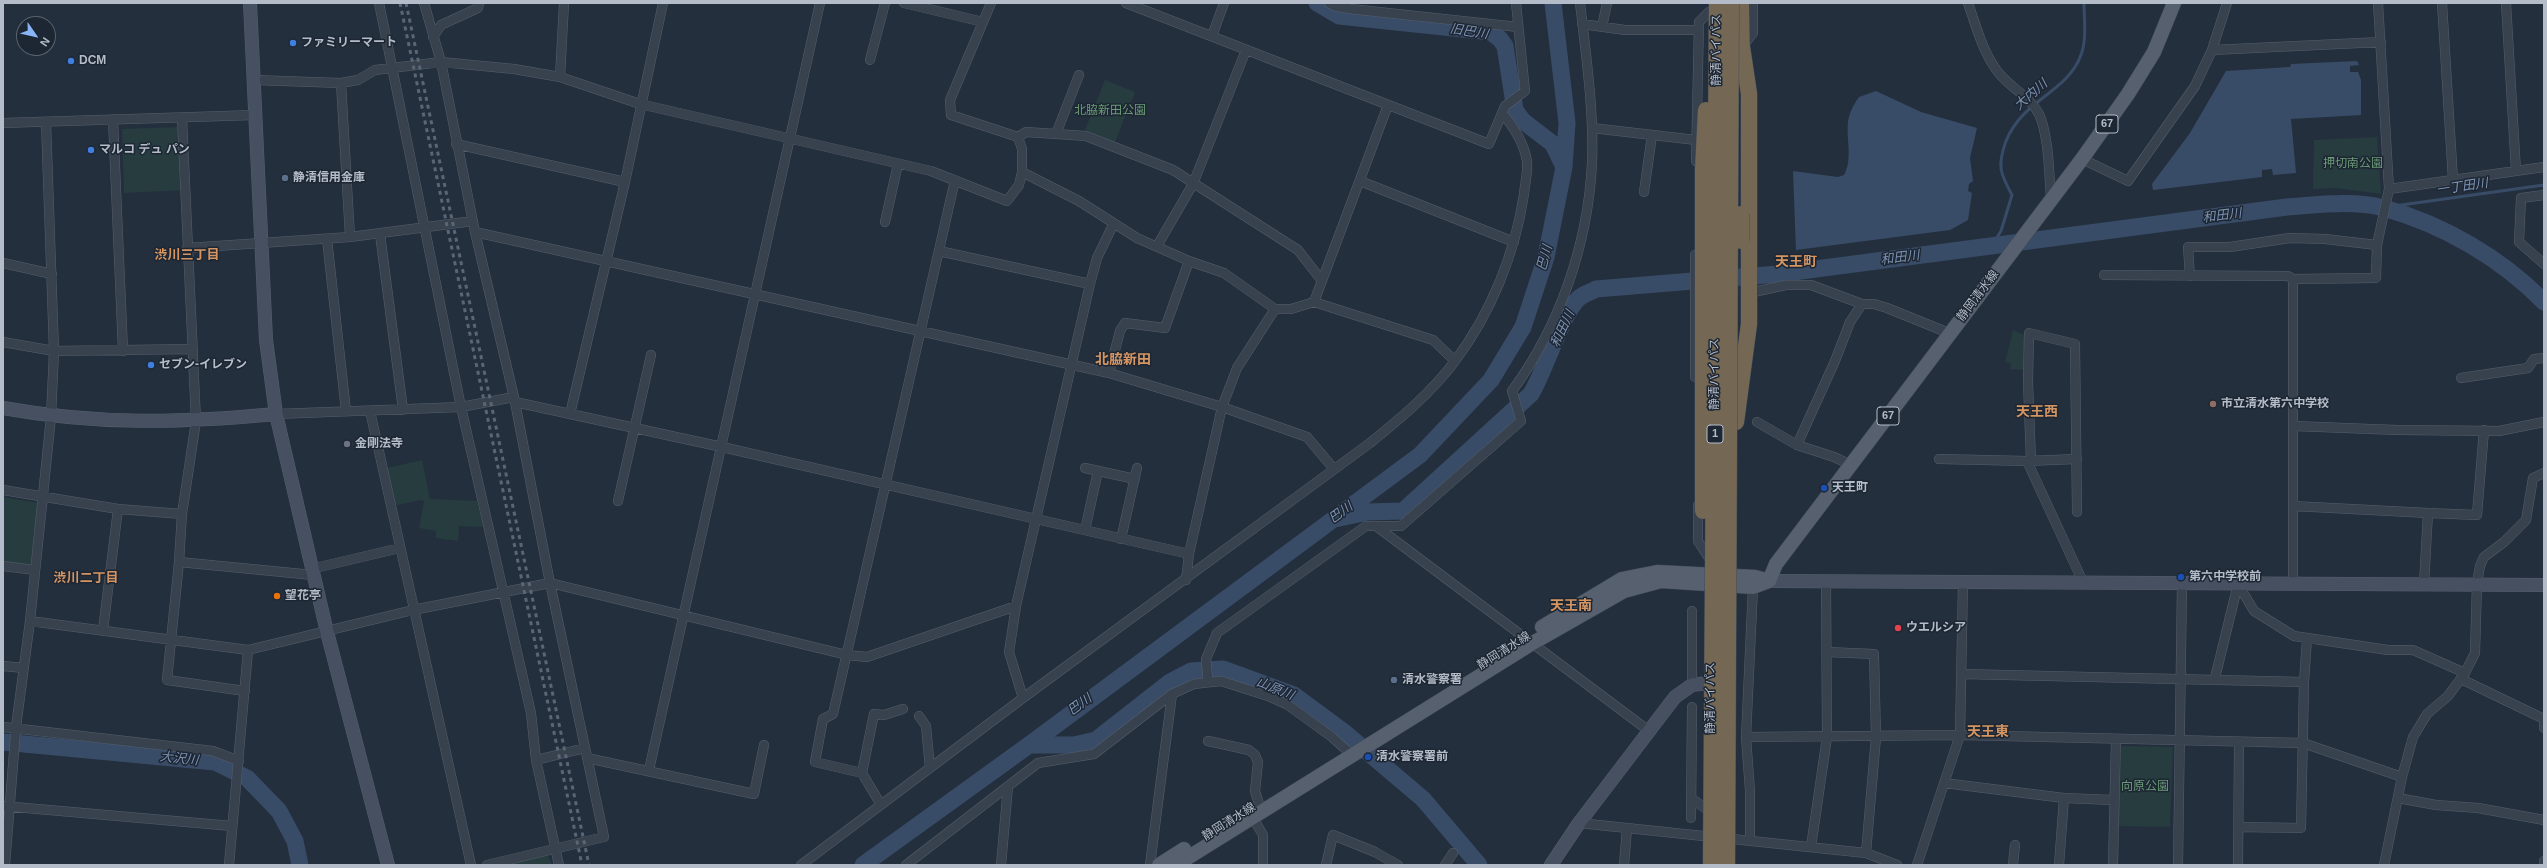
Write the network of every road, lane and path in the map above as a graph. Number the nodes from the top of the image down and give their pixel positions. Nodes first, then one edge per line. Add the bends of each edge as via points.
1 (250, 3) edge
2 (379, 3) edge
3 (424, 3) edge
4 (479, 3) edge
5 (564, 3) edge
6 (662, 3) edge
7 (820, 3) edge
8 (885, 3) edge
9 (904, 3) edge
10 (991, 3) edge
11 (1126, 3) edge
12 (1224, 3) edge
13 (1329, 3) edge
14 (1516, 3) edge
15 (1580, 3) edge
16 (1607, 3) edge
17 (1731, 3) edge
18 (1741, 3) edge
19 (1753, 3) edge
20 (1968, 3) edge
21 (2174, 3) edge
22 (2227, 3) edge
23 (2378, 3) edge
24 (2442, 3) edge
25 (2506, 3) edge
26 (1712, 6) edge
27 (983, 22) junction
28 (1582, 24) junction
29 (1518, 27) junction
30 (1602, 27) junction
31 (1699, 30) junction
32 (1212, 36) junction
33 (433, 37) junction
34 (2381, 42) junction
35 (1742, 47) junction
36 (1246, 50) junction
37 (2212, 50) junction
38 (870, 60) dead end
39 (441, 62) junction
40 (393, 67) junction
41 (1079, 75) dead end
42 (560, 77) junction
43 (254, 80) junction
44 (341, 83) junction
45 (1712, 94) junction
46 (640, 104) junction
47 (1388, 105) junction
48 (1503, 110) junction
49 (255, 115) junction
50 (182, 118) junction
51 (113, 119) junction
52 (3, 122) edge
53 (46, 122) junction
54 (1592, 128) junction
55 (1056, 134) junction
56 (1652, 135) junction
57 (1018, 136) junction
58 (790, 139) junction
59 (1696, 140) junction
60 (456, 144) junction
61 (2082, 159) junction
62 (898, 164) junction
63 (2544, 167) edge
64 (2516, 171) junction
65 (1022, 172) junction
66 (955, 180) junction
67 (2454, 180) junction
68 (625, 182) junction
69 (1360, 182) junction
70 (1194, 184) junction
71 (2389, 189) junction
72 (1644, 192) dead end
73 (2544, 195) edge
74 (2051, 198) junction
75 (473, 221) junction
76 (885, 222) dead end
77 (1113, 224) junction
78 (426, 229) junction
79 (475, 232) junction
80 (380, 234) junction
81 (350, 237) junction
82 (327, 238) junction
83 (1514, 242) junction
84 (261, 243) junction
85 (2377, 245) junction
86 (1156, 246) junction
87 (187, 248) junction
88 (939, 251) junction
89 (605, 259) junction
90 (1189, 261) junction
91 (3, 263) edge
92 (2544, 264) edge
93 (52, 274) junction
94 (2104, 275) dead end
95 (2190, 276) junction
96 (2292, 279) junction
97 (1322, 281) junction
98 (1090, 284) junction
99 (756, 293) junction
100 (1749, 293) junction
101 (1314, 302) junction
102 (1862, 304) junction
103 (1275, 309) junction
104 (921, 331) junction
105 (1950, 333) junction
106 (3, 342) edge
107 (191, 349) junction
108 (54, 351) junction
109 (123, 351) junction
110 (651, 355) dead end
111 (2544, 358) edge
112 (1455, 361) junction
113 (1072, 364) junction
114 (1109, 373) junction
115 (2461, 378) dead end
116 (514, 400) junction
117 (461, 407) junction
118 (1222, 407) junction
119 (3, 408) edge
120 (403, 410) junction
121 (346, 411) junction
122 (370, 411) junction
123 (276, 414) junction
124 (570, 414) junction
125 (51, 417) junction
126 (196, 421) junction
127 (1757, 422) dead end
128 (2544, 422) edge
129 (2293, 426) junction
130 (634, 428) junction
131 (2484, 430) junction
132 (1797, 445) junction
133 (722, 447) junction
134 (1939, 459) dead end
135 (2077, 459) junction
136 (2029, 461) junction
137 (1850, 465) junction
138 (1084, 468) dead end
139 (1137, 468) dead end
140 (1334, 469) junction
141 (1098, 471) junction
142 (2544, 473) edge
143 (1135, 479) junction
144 (885, 486) junction
145 (3, 490) edge
146 (42, 498) junction
147 (618, 501) dead end
148 (2293, 506) junction
149 (118, 509) junction
150 (2078, 512) dead end
151 (2428, 513) junction
152 (182, 514) junction
153 (1037, 519) junction
154 (1376, 526) junction
155 (1085, 530) junction
156 (1121, 538) junction
157 (400, 548) junction
158 (1189, 554) junction
159 (179, 562) junction
160 (3, 566) edge
161 (35, 570) junction
162 (312, 572) junction
163 (1716, 575) junction
164 (1186, 580) junction
165 (1733, 581) junction
166 (1769, 581) junction
167 (1826, 581) junction
168 (1963, 582) junction
169 (2083, 582) junction
170 (550, 583) junction
171 (2293, 583) junction
172 (2182, 584) junction
173 (2238, 584) junction
174 (2424, 584) junction
175 (2477, 584) junction
176 (2544, 585) edge
177 (1753, 588) junction
178 (502, 591) junction
179 (1016, 606) junction
180 (413, 610) junction
181 (1692, 611) dead end
182 (684, 616) junction
183 (30, 621) junction
184 (103, 630) junction
185 (327, 632) junction
186 (171, 639) junction
187 (2307, 639) junction
188 (1528, 642) junction
189 (248, 650) junction
190 (1827, 652) junction
191 (847, 655) junction
192 (3, 666) edge
193 (24, 668) junction
194 (1962, 674) junction
195 (2463, 676) junction
196 (2180, 678) junction
197 (2215, 678) junction
198 (1208, 681) junction
199 (1718, 682) junction
200 (2304, 682) junction
201 (1692, 685) junction
202 (244, 691) junction
203 (1172, 694) junction
204 (1023, 698) junction
205 (1692, 707) dead end
206 (903, 709) dead end
207 (919, 716) dead end
208 (2544, 719) edge
209 (3, 726) edge
210 (16, 728) junction
211 (2544, 728) edge
212 (1649, 731) junction
213 (1960, 735) junction
214 (1746, 737) junction
215 (1827, 737) junction
216 (1876, 737) junction
217 (2116, 739) junction
218 (2180, 740) junction
219 (1208, 741) dead end
220 (2239, 742) junction
221 (2303, 743) junction
222 (764, 745) dead end
223 (585, 748) junction
224 (1350, 753) junction
225 (587, 758) junction
226 (536, 760) junction
227 (239, 761) junction
228 (930, 768) junction
229 (649, 770) junction
230 (862, 773) junction
231 (2402, 777) junction
232 (1944, 783) junction
233 (1008, 786) junction
234 (1691, 798) junction
235 (2064, 798) junction
236 (2398, 798) junction
237 (2113, 800) junction
238 (1259, 804) junction
239 (881, 805) junction
240 (6, 806) edge
241 (1716, 816) junction
242 (1253, 818) junction
243 (1691, 818) dead end
244 (2544, 820) edge
245 (1579, 823) junction
246 (232, 826) junction
247 (2239, 826) junction
248 (1627, 828) junction
249 (1734, 839) junction
250 (1750, 841) junction
251 (2016, 846) dead end
252 (554, 847) junction
253 (1811, 847) junction
254 (1453, 853) dead end
255 (1866, 853) junction
256 (1715, 854) edge
257 (2544, 861) edge
258 (5, 865) edge
259 (229, 865) edge
260 (388, 865) edge
261 (471, 865) edge
262 (487, 865) edge
263 (559, 865) edge
264 (801, 865) edge
265 (906, 865) edge
266 (1001, 865) edge
267 (1150, 865) edge
268 (1159, 865) edge
269 (1176, 865) edge
270 (1263, 865) edge
271 (1326, 865) edge
272 (1398, 865) edge
273 (1445, 865) edge
274 (1551, 865) edge
275 (1624, 865) edge
276 (1702, 865) edge
277 (1727, 865) edge
278 (1734, 865) edge
279 (1897, 865) edge
280 (1917, 865) edge
281 (2013, 865) edge
282 (2059, 865) edge
283 (2113, 865) edge
284 (2178, 865) edge
285 (2238, 865) edge
286 (2384, 865) edge
287 (2544, 865) edge

1 - 43 street
2 - 40 street
3 - 33 street
4 - 33 street via 478,8 441,25
5 - 42 street
6 - 46 street
7 - 58 street
8 - 38 street
9 - 27 street
10 - 27 street
11 - 32 street
12 - 32 street
13 - 29 street via 1351,9
14 - 29 street
15 - 28 street
16 - 30 street
17 - 199 highway, 静清バイパス / 1, bridge
18 - 35 highway
19 - 35 street via 1753,33
20 - 74 street via 1986,53 1999,73 2039,114 2048,157
21 - 61 main road, 静岡清水線 / 67 via 2154,52
22 - 37 street
23 - 34 street
24 - 67 street
25 - 64 street
26 - 31 street via 1699,22
26 - 45 highway
26 - 199 highway, 静清バイパス / 1, bridge
27 - 57 street via 950,100 951,115
28 - 30 street
28 - 54 street
29 - 48 street via 1525,91
30 - 31 street via 1625,30
31 - 59 street
32 - 36 street
33 - 39 street
34 - 37 street
34 - 71 street
35 - 100 highway via 1750,94
35 - 199 highway, bridge via 1737,600
36 - 47 street
36 - 70 street
37 - 61 street via 2195,86 2128,182
39 - 40 street
39 - 42 street via 514,69
39 - 60 street
40 - 44 street via 374,70 358,80
40 - 78 street
41 - 55 street
42 - 46 street
43 - 44 street
43 - 49 street
44 - 81 street
45 - 163 highway
45 - 199 highway, bridge via 1706,110 1703,170 1703,548 1705,624
46 - 58 street
46 - 68 street
47 - 48 street via 1489,144
47 - 69 street
48 - 83 street via 1523,147 1527,162 1521,212
49 - 50 street
49 - 84 street
50 - 51 street
50 - 87 street
51 - 53 street
51 - 109 street
52 - 53 street
53 - 93 street
54 - 56 street
54 - 154 street via 1592,163 1586,214 1568,284 1550,330 1530,366 1512,391 1520,421 1401,526
55 - 57 street via 1026,132
55 - 70 street via 1086,136 1173,170
56 - 59 street
56 - 72 street
57 - 65 street via 1022,149
58 - 62 street
58 - 99 street
59 - 163 street via 1694,328 1698,541
60 - 68 street
60 - 75 street
61 - 74 main road, 静岡清水線 / 67
62 - 66 street via 931,171
62 - 76 street
63 - 64 street
64 - 67 street
65 - 66 street via 1019,185 1007,201
65 - 77 street via 1079,201
66 - 88 street
67 - 71 street
68 - 89 street
69 - 83 street
69 - 97 street
70 - 86 street
70 - 97 street via 1298,250
71 - 85 street
73 - 92 street via 2520,198 2519,242
74 - 105 main road, 静岡清水線 / 67
75 - 78 street
75 - 79 street
77 - 86 street
77 - 98 street via 1097,258
78 - 80 street
78 - 117 street
79 - 89 street
79 - 116 street
80 - 81 street
80 - 120 street
81 - 82 street
82 - 84 street
82 - 121 street
83 - 112 street via 1498,287
84 - 87 street
84 - 123 street via 266,340
85 - 95 street via 2290,238 2230,247 2188,247
85 - 96 street via 2376,278
86 - 90 street
87 - 107 street
88 - 98 street
88 - 104 street
89 - 99 street
89 - 124 street
90 - 103 street via 1224,273
90 - 114 street via 1165,328 1125,323 1120,331
91 - 93 street
93 - 108 street
94 - 95 street
95 - 96 street via 2288,276
96 - 129 street
97 - 101 street
98 - 113 street
99 - 104 street
99 - 133 street
100 - 102 street via 1786,285 1811,285
100 - 165 highway via 1749,324 1736,409
101 - 103 street via 1291,309
101 - 112 street via 1433,340
102 - 105 street via 1887,308
102 - 132 street via 1850,322
103 - 118 street via 1237,368
104 - 113 street
104 - 144 street
105 - 137 main road, 静岡清水線 / 67
106 - 108 street
107 - 109 street
107 - 126 street
108 - 109 street
108 - 125 street
110 - 130 street
111 - 115 street via 2534,360 2528,368
112 - 140 street via 1418,404
113 - 114 street
113 - 153 street
114 - 118 street
116 - 117 street
116 - 124 street
116 - 170 street
117 - 120 street
117 - 178 street
118 - 140 street via 1307,436
118 - 158 street
119 - 125 street
120 - 122 street
121 - 122 street
121 - 123 street
122 - 157 street
123 - 126 street
123 - 162 street
124 - 130 street
125 - 126 street via 125,422
125 - 146 street
126 - 152 street
127 - 132 street
128 - 131 street via 2499,431
129 - 131 street
129 - 148 street
130 - 133 street
130 - 147 street
131 - 151 street via 2477,515
132 - 137 street
133 - 144 street
133 - 182 street
134 - 136 street
135 - 136 street
135 - 136 street via 2075,344 2029,333
135 - 150 street
136 - 169 street
137 - 166 main road, 静岡清水線 / 67 via 1776,564
138 - 141 street
139 - 143 street
140 - 164 street
141 - 143 street
141 - 155 street
142 - 175 street via 2533,478 2530,485 2526,520 2484,557
143 - 156 street
144 - 153 street
144 - 191 street
145 - 146 street
146 - 149 street
146 - 161 street
148 - 151 street
148 - 171 street
149 - 152 street
149 - 184 street
151 - 174 street
152 - 159 street
153 - 155 street
153 - 179 street
154 - 188 street
154 - 198 street via 1366,526 1217,633 1206,659
155 - 156 street
156 - 158 street
157 - 162 street
157 - 180 street
158 - 164 street
159 - 162 street
159 - 186 street
160 - 161 street
161 - 183 street
162 - 185 street
163 - 165 main road, 静岡清水線
163 - 188 main road, 静岡清水線 via 1658,572 1622,579
163 - 199 highway
164 - 204 street
165 - 166 main road, 静岡清水線 via 1755,577
165 - 177 main road, 静岡清水線
165 - 249 highway
166 - 167 street
166 - 177 main road, 静岡清水線
167 - 168 street
167 - 190 street
168 - 169 street
168 - 194 street
169 - 172 street
170 - 178 street
170 - 182 street
170 - 223 street
171 - 173 street
171 - 174 street
172 - 173 street
172 - 196 street
173 - 187 street via 2254,611 2279,629
173 - 197 street
174 - 175 street
175 - 176 street
175 - 195 street via 2475,652
177 - 214 street
178 - 180 street
178 - 226 street via 531,714
179 - 191 street via 867,657
179 - 204 street via 1009,652
180 - 185 street
180 - 261 street
181 - 201 street
182 - 191 street
182 - 229 street
183 - 184 street
183 - 193 street
184 - 186 street
185 - 189 street
185 - 260 street
186 - 189 street
186 - 202 street via 167,680
187 - 195 street via 2388,650 2413,650
187 - 200 street
188 - 212 street
188 - 224 main road, 静岡清水線
189 - 202 street
190 - 215 street
190 - 216 street via 1874,654
191 - 230 street via 833,714 823,720 815,762
192 - 193 street
193 - 210 street
194 - 196 street
194 - 213 street
195 - 208 street
195 - 231 street via 2448,696 2427,714 2413,737
196 - 197 street
196 - 218 street
197 - 200 street
198 - 203 street
198 - 224 street via 1238,686 1288,704
199 - 201 street
199 - 241 highway
199 - 256 highway, 静清バイパス / 1, bridge
199 - 277 highway, 静清バイパス / 1, bridge
200 - 221 street
201 - 212 street via 1675,698
202 - 227 street
203 - 233 street via 1094,754 1038,764
203 - 267 street
204 - 228 street
205 - 234 street
206 - 230 street via 884,715 874,714
207 - 228 street via 926,726
208 - 211 street
209 - 210 street
210 - 227 street via 213,751
210 - 240 street
212 - 245 street
213 - 216 street
213 - 217 street
213 - 232 street
214 - 215 street
214 - 250 street
215 - 216 street
215 - 253 street
216 - 255 street
217 - 218 street
217 - 237 street
218 - 220 street
218 - 284 street
219 - 238 street via 1249,750 1255,755 1258,762 1255,791
220 - 221 street
220 - 247 street
221 - 231 street
221 - 247 street via 2301,828
222 - 229 street via 754,794
223 - 225 street
223 - 226 street
224 - 238 main road, 静岡清水線
224 - 242 main road, 静岡清水線
225 - 229 street
225 - 252 street via 604,837
226 - 252 street
227 - 246 street
228 - 239 street
230 - 239 street
231 - 236 street
232 - 235 street
232 - 280 street
233 - 265 street
233 - 266 street
234 - 241 street
234 - 243 street
235 - 237 street
235 - 282 street
236 - 244 street via 2436,805 2478,808
236 - 286 street
237 - 283 street
238 - 268 main road, 静岡清水線
239 - 264 street
240 - 246 street
240 - 258 street
241 - 256 highway
242 - 269 main road, 静岡清水線
242 - 270 street via 1263,835
245 - 248 street
245 - 274 street
246 - 259 street
247 - 285 street
248 - 256 street
248 - 275 street
249 - 250 street
249 - 256 street
249 - 278 highway
250 - 253 street
251 - 281 street
252 - 262 street
252 - 263 street
253 - 255 street
254 - 273 street
255 - 279 street
256 - 276 street
257 - 287 street
271 - 272 street via 1333,835 1376,852

